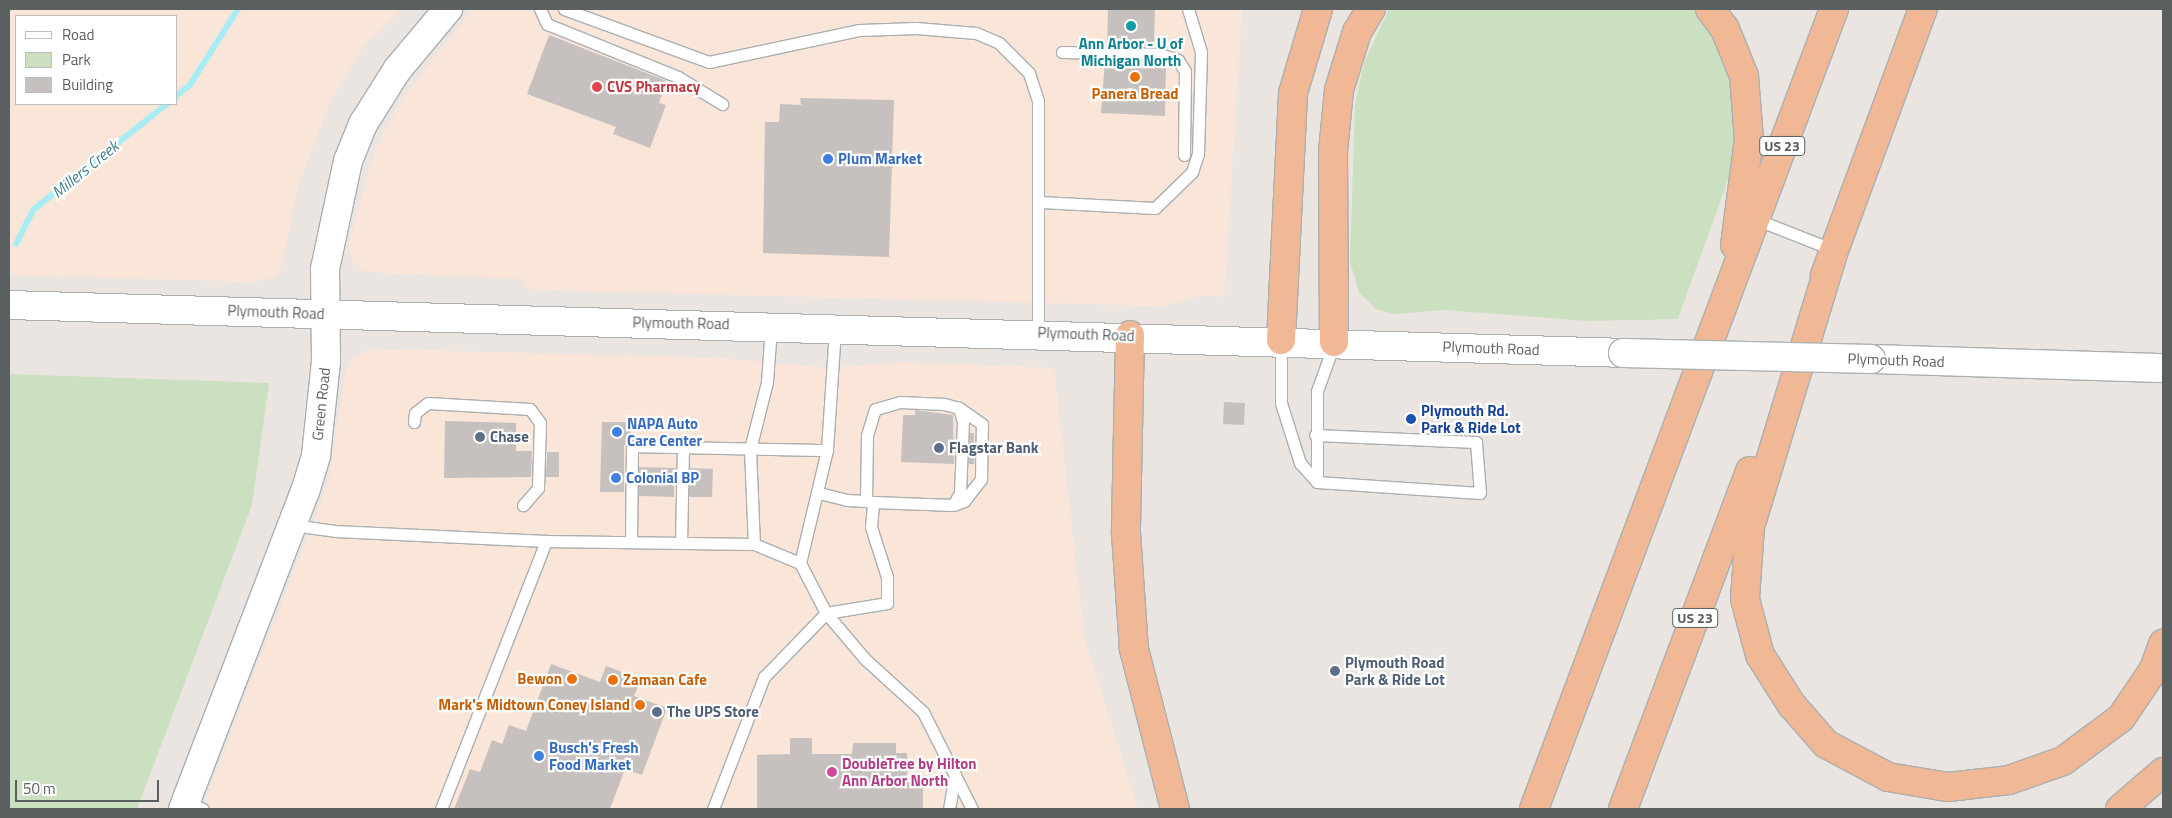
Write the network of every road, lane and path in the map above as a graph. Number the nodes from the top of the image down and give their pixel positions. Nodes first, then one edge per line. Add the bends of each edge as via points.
1 (448, 9) edge
2 (540, 9) edge
3 (564, 9) edge
4 (1188, 9) edge
5 (1318, 9) edge
6 (1371, 9) edge
7 (1710, 9) edge
8 (1834, 9) edge
9 (1923, 9) edge
10 (1062, 52) dead end
11 (722, 104) dead end
12 (1184, 155) dead end
13 (1040, 202) junction
14 (1755, 219) junction
15 (1833, 254) junction
16 (1731, 283) junction
17 (9, 305) edge
18 (325, 313) junction
19 (771, 325) junction
20 (835, 327) junction
21 (1038, 332) junction
22 (1130, 335) junction
23 (1281, 340) junction
24 (1334, 342) junction
25 (2163, 368) edge
26 (959, 408) junction
27 (414, 422) dead end
28 (1315, 436) junction
29 (683, 448) junction
30 (750, 449) junction
31 (827, 450) junction
32 (1317, 482) junction
33 (819, 493) junction
34 (869, 502) junction
35 (522, 505) dead end
36 (953, 505) junction
37 (293, 525) junction
38 (546, 541) junction
39 (631, 542) junction
40 (681, 543) junction
41 (754, 544) junction
42 (800, 563) junction
43 (826, 613) junction
44 (2163, 644) edge
45 (2163, 772) edge
46 (955, 775) junction
47 (191, 807) edge
48 (441, 809) edge
49 (713, 809) edge
50 (949, 809) edge
51 (972, 809) edge
52 (1175, 809) edge
53 (1534, 809) edge
54 (1623, 809) edge
55 (2120, 809) edge

1 - 18 main road, Green Road via 397,70 364,124 348,161 325,269
2 - 11 lane via 547,24 678,76
3 - 13 lane via 709,62 860,30 916,28 988,38 1013,55 1029,73 1038,101
4 - 13 lane via 1201,52 1198,154 1192,172 1155,208
5 - 23 highway via 1293,94
6 - 24 highway via 1357,32 1339,90 1334,152
7 - 16 highway via 1725,29 1744,76 1749,139
8 - 14 highway, US 23
9 - 15 highway, US 23
10 - 12 lane via 1160,54 1178,60 1185,71
13 - 21 lane
14 - 15 lane
14 - 16 highway, US 23
15 - 44 highway via 1750,527 1745,599 1760,655 1791,704 1826,744 1888,777 1948,787 2009,780 2063,761 2121,718 2154,669
15 - 54 highway, US 23
16 - 53 highway, US 23
17 - 18 main road, Plymouth Road
18 - 19 main road, Plymouth Road
18 - 37 main road, Green Road via 322,414 316,455
19 - 20 main road, Plymouth Road
19 - 30 lane via 767,382
20 - 21 main road, Plymouth Road
20 - 31 lane
21 - 22 main road, Plymouth Road
22 - 23 main road, Plymouth Road
22 - 52 highway via 1126,533 1134,649
23 - 24 main road, Plymouth Road
23 - 32 lane via 1281,403 1300,463
24 - 25 main road, Plymouth Road, bridge
24 - 28 lane via 1317,391
26 - 34 lane via 900,402 875,409 867,435
26 - 36 lane via 963,422 960,492
26 - 36 lane via 982,424 983,464 974,493
27 - 35 lane via 415,413 428,403 530,408 540,423 538,488
28 - 32 lane
28 - 32 lane via 1476,442 1480,493
29 - 30 lane
29 - 39 lane via 632,446
29 - 40 lane
30 - 31 lane
30 - 41 lane
31 - 33 lane
33 - 34 lane
33 - 42 lane
34 - 36 lane
34 - 43 lane via 871,527 887,577 887,603
37 - 38 lane via 335,531
37 - 47 main road, Green Road
38 - 39 lane
38 - 48 lane
39 - 40 lane
40 - 41 lane
41 - 42 lane
42 - 43 lane
43 - 46 lane via 865,659 924,712
43 - 49 lane via 764,677
45 - 55 highway
46 - 50 lane
46 - 51 lane

